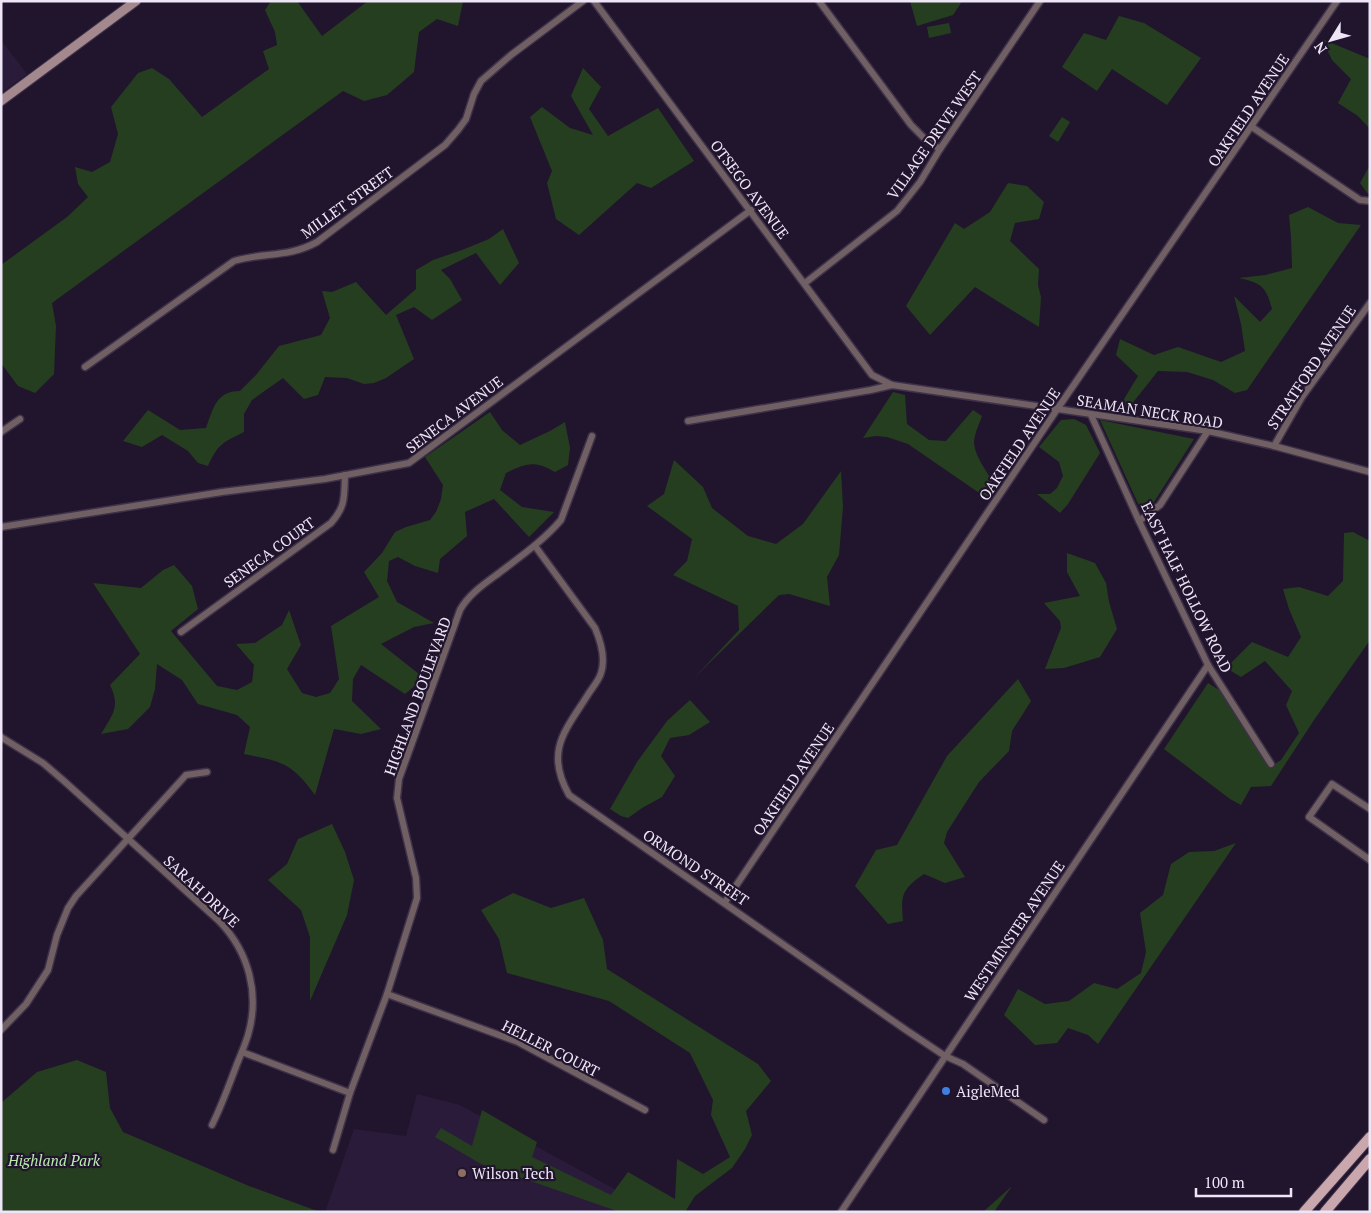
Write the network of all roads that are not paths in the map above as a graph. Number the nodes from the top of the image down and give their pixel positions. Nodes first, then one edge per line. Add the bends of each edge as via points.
1 (136, 1) edge
2 (584, 1) edge
3 (594, 1) edge
4 (819, 1) edge
5 (1040, 1) edge
6 (1337, 1) edge
7 (1, 101) edge
8 (1252, 127) junction
9 (940, 149) junction
10 (1370, 201) edge
11 (750, 210) junction
12 (805, 283) junction
13 (1370, 303) edge
14 (85, 367) dead end
15 (892, 385) junction
16 (1058, 408) junction
17 (1091, 415) junction
18 (20, 419) dead end
19 (688, 421) dead end
20 (1208, 431) junction
21 (1, 432) edge
22 (592, 436) dead end
23 (1274, 446) junction
24 (1370, 472) edge
25 (345, 475) junction
26 (1139, 521) junction
27 (1, 527) edge
28 (535, 546) junction
29 (181, 632) dead end
30 (1208, 665) junction
31 (1, 737) edge
32 (1270, 764) dead end
33 (207, 772) dead end
34 (1370, 809) edge
35 (128, 840) junction
36 (1370, 860) edge
37 (725, 902) junction
38 (387, 994) junction
39 (1, 1030) edge
40 (242, 1052) junction
41 (945, 1056) junction
42 (350, 1093) junction
43 (644, 1110) dead end
44 (1044, 1120) dead end
45 (212, 1125) dead end
46 (1370, 1137) edge
47 (333, 1150) dead end
48 (1370, 1159) edge
49 (841, 1212) edge
50 (1304, 1212) edge
51 (1325, 1212) edge

1 - 7 street
2 - 14 street, MILLET STREET via 481,81 466,119 445,144 317,242 294,252 250,256 234,261
3 - 11 street, OTSEGO AVENUE
4 - 9 street via 911,124
5 - 9 street, VILLAGE DRIVE WEST
6 - 8 street, OAKFIELD AVENUE
8 - 10 street via 1360,200
8 - 16 street, OAKFIELD AVENUE
9 - 12 street, VILLAGE DRIVE WEST via 897,211
11 - 12 street, OTSEGO AVENUE
11 - 25 street, SENECA AVENUE via 409,463
12 - 15 street, OTSEGO AVENUE via 872,375
13 - 23 street, STRATFORD AVENUE via 1302,397
15 - 16 street, SEAMAN NECK ROAD
15 - 19 street, SEAMAN NECK ROAD
16 - 17 street, SEAMAN NECK ROAD
16 - 37 street, OAKFIELD AVENUE
17 - 20 street, SEAMAN NECK ROAD
17 - 26 street, EAST HALF HOLLOW ROAD
18 - 21 street
20 - 23 street, SEAMAN NECK ROAD
20 - 26 street via 1160,505
22 - 28 street, HIGHLAND BOULEVARD via 561,520
23 - 24 street, SEAMAN NECK ROAD
25 - 27 street, SENECA AVENUE
25 - 29 street, SENECA COURT via 344,500 340,512 331,522
26 - 30 street, EAST HALF HOLLOW ROAD
28 - 37 street, ORMOND STREET via 595,628 602,643 601,674 562,737 557,751 562,784 580,804
28 - 38 street, HIGHLAND BOULEVARD via 466,600 399,778 397,798 416,878 417,898
30 - 32 street, EAST HALF HOLLOW ROAD
30 - 41 street, WESTMINSTER AVENUE
31 - 35 street, SARAH DRIVE via 43,763
33 - 35 street via 186,775
34 - 36 street via 1332,784 1309,817
35 - 39 street via 76,896 57,935 48,970 26,1004
35 - 40 street, SARAH DRIVE via 219,921 241,950 249,969 253,1007
37 - 41 street, ORMOND STREET
38 - 42 street, HIGHLAND BOULEVARD
38 - 43 street, HELLER COURT via 518,1042
40 - 42 street
40 - 45 street, SARAH DRIVE
41 - 44 street, ORMOND STREET via 963,1064
41 - 49 street, WESTMINSTER AVENUE
42 - 47 street, HIGHLAND BOULEVARD
46 - 50 main road
48 - 51 main road

